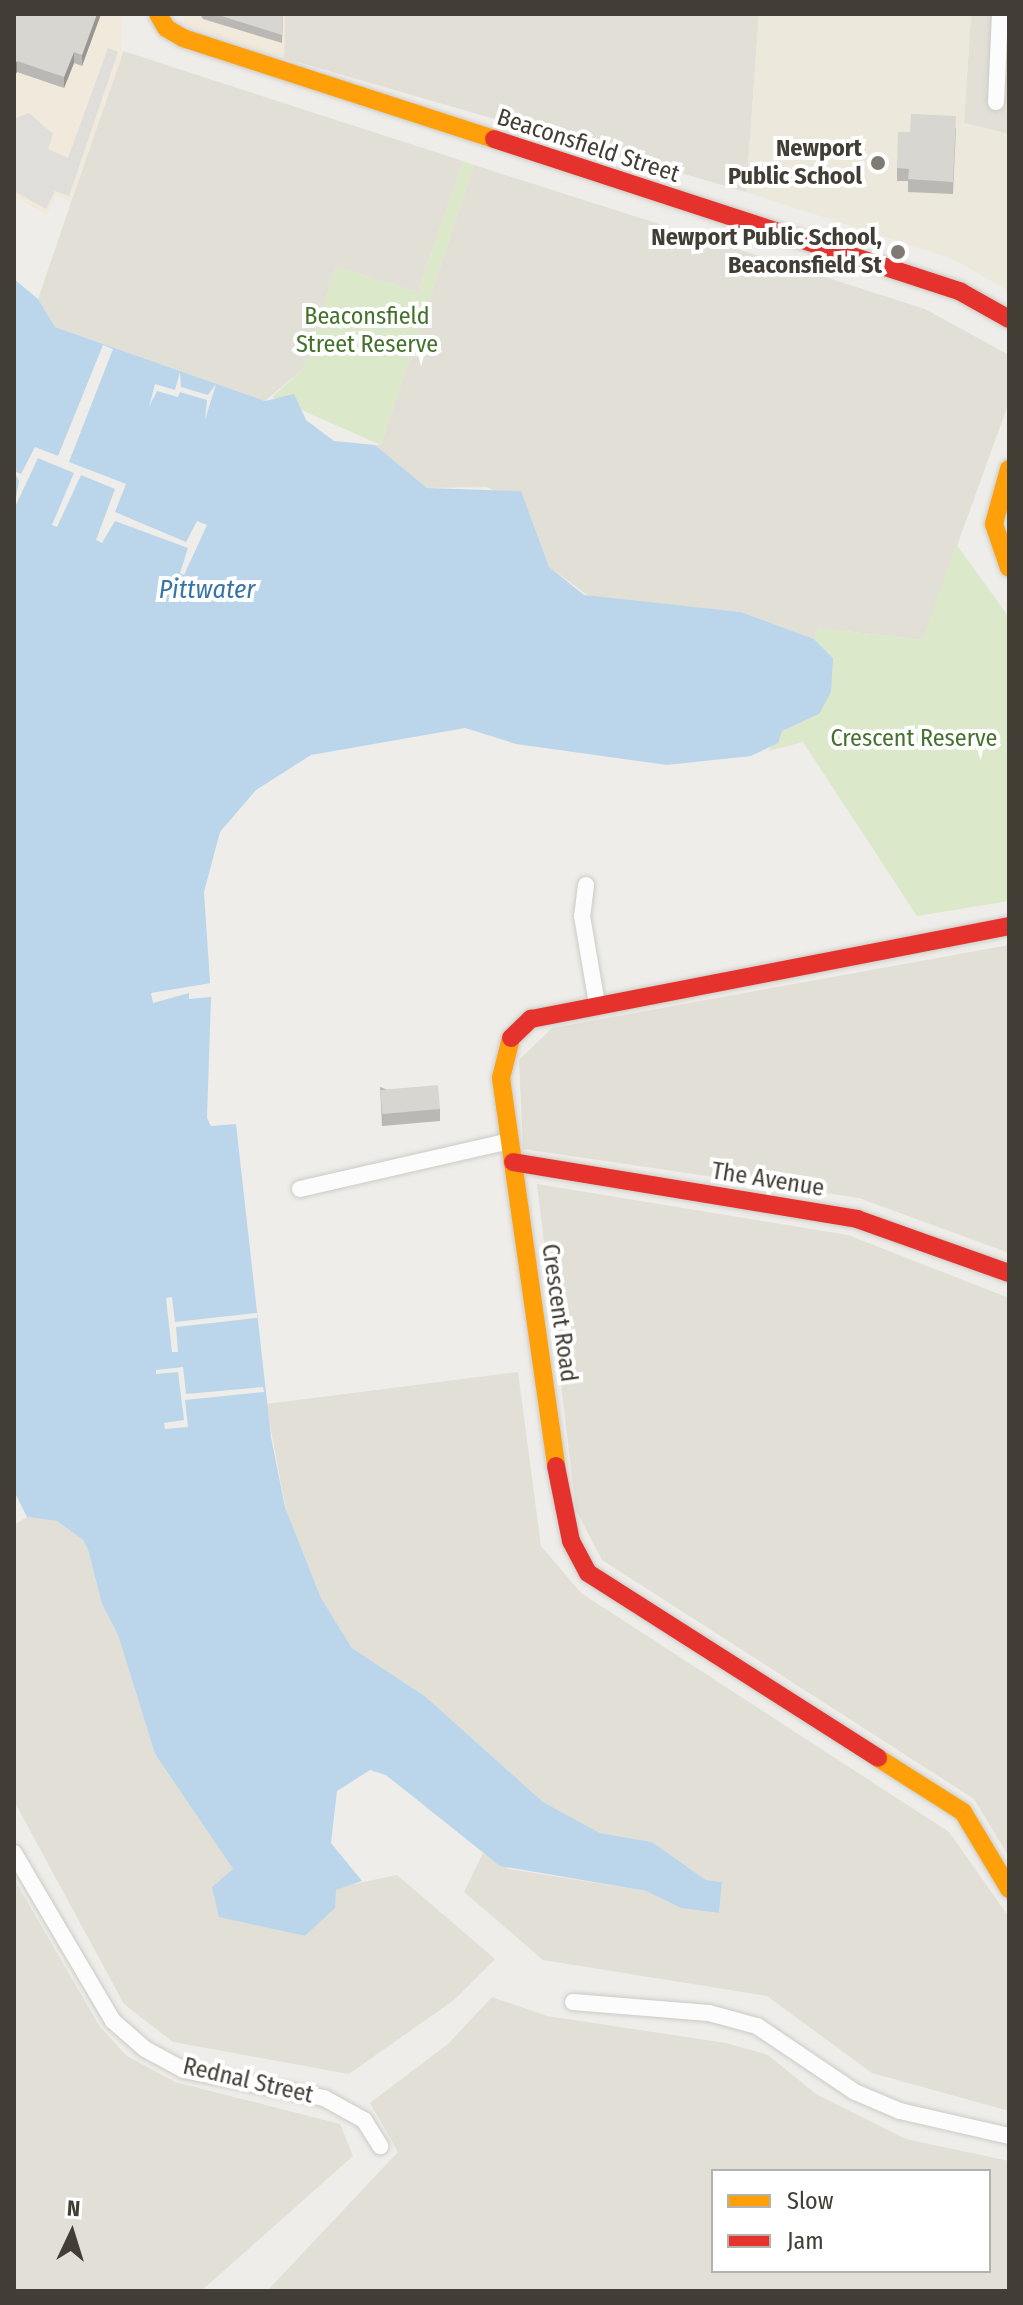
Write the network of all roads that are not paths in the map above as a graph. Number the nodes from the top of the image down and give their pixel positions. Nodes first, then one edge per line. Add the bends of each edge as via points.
1 (158, 14) edge
2 (1000, 14) edge
3 (996, 102) dead end
4 (1009, 319) edge
5 (1009, 469) edge
6 (1009, 568) edge
7 (586, 885) dead end
8 (1009, 926) edge
9 (597, 1004) junction
10 (510, 1141) junction
11 (513, 1162) junction
12 (300, 1189) dead end
13 (1009, 1273) edge
14 (14, 1853) edge
15 (1009, 1889) edge
16 (573, 2002) dead end
17 (1009, 2136) edge
18 (380, 2146) dead end

1 - 4 street, Beaconsfield Street via 166,28 183,38 961,292
2 - 3 street
5 - 6 street via 994,524
7 - 9 street via 582,916
8 - 9 street, Crescent Road
9 - 10 street, Crescent Road via 531,1019 508,1041 501,1078
10 - 11 street, Crescent Road
10 - 12 street
11 - 13 street, The Avenue via 857,1219
11 - 15 street, Crescent Road via 560,1493 571,1541 588,1573 963,1812
14 - 18 street, Rednal Street via 113,2021 145,2049 184,2070 324,2098 364,2120
16 - 17 street via 709,2013 757,2026 855,2092 900,2111

